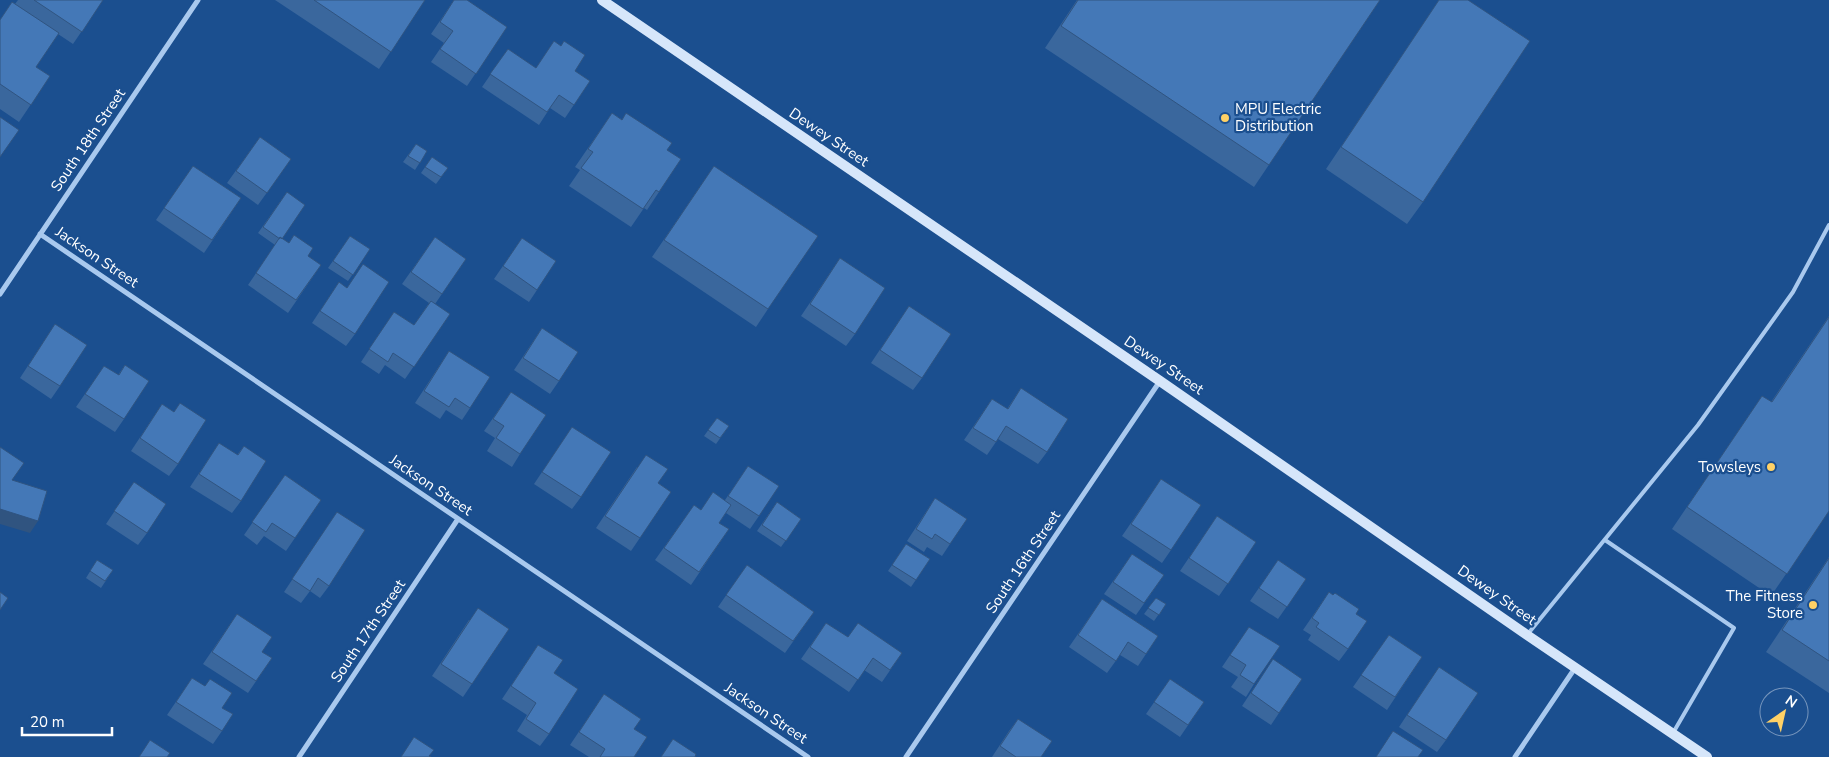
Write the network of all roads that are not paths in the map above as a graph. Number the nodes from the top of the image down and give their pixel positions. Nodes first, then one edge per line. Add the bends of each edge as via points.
1 (198, 0) edge
2 (602, 0) edge
3 (1829, 225) edge
4 (40, 234) junction
5 (0, 294) edge
6 (1160, 381) junction
7 (458, 519) junction
8 (1605, 540) junction
9 (1527, 635) junction
10 (1575, 668) junction
11 (1673, 734) junction
12 (299, 757) edge
13 (808, 757) edge
14 (906, 757) edge
15 (1515, 757) edge
16 (1708, 757) edge

1 - 4 street, South 18th Street
2 - 6 street, Dewey Street
3 - 8 lane via 1793,292 1698,425
4 - 5 street, South 18th Street
4 - 7 street, Jackson Street
6 - 9 street, Dewey Street
6 - 14 street, South 16th Street
7 - 12 street, South 17th Street
7 - 13 street, Jackson Street
8 - 9 lane
8 - 11 lane via 1734,628
9 - 10 street, Dewey Street
10 - 11 street, Dewey Street
10 - 15 street
11 - 16 street, Dewey Street

